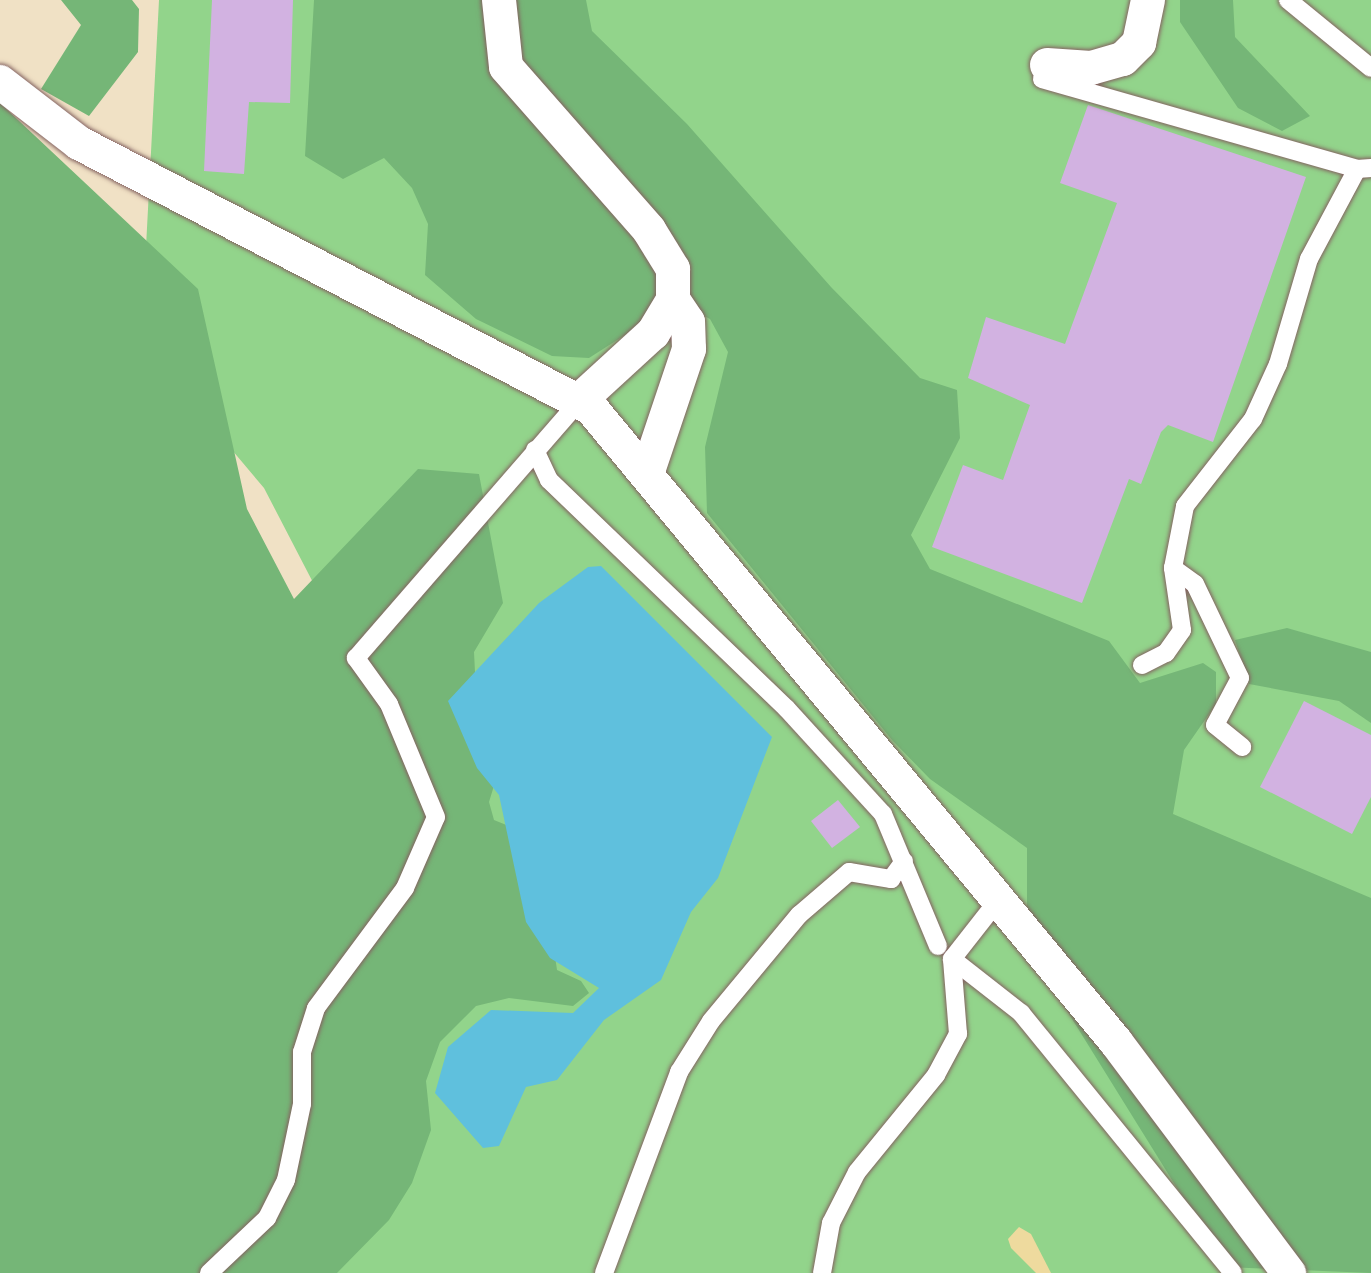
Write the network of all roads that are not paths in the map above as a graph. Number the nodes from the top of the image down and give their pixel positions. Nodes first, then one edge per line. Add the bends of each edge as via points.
1 (499, 0) edge
2 (1148, 0) edge
3 (1288, 0) edge
4 (1371, 68) edge
5 (1044, 72) joint
6 (0, 82) edge
7 (1364, 169) edge
8 (673, 300) junction
9 (580, 400) junction
10 (535, 450) junction
11 (647, 474) junction
12 (1173, 568) junction
13 (1142, 665) dead end
14 (1242, 747) dead end
15 (904, 861) junction
16 (999, 899) junction
17 (938, 946) dead end
18 (952, 959) junction
19 (209, 1273) edge
20 (604, 1273) edge
21 (822, 1273) edge
22 (1233, 1273) edge
23 (1289, 1273) edge

1 - 8 street via 506,67 649,230 673,269
2 - 5 street via 1139,43 1123,59
3 - 4 lane
5 - 7 lane
6 - 9 street via 79,143
7 - 12 lane via 1309,259 1278,364 1253,419 1185,506
8 - 9 street via 653,333
8 - 11 street via 688,322 689,349
9 - 10 lane
9 - 11 street
10 - 15 lane via 549,480 664,586 844,768 883,814
10 - 19 lane via 356,658 389,704 436,817 389,914 316,1008 280,1193 267,1218
11 - 16 street
12 - 13 lane via 1182,630 1166,653
12 - 14 lane via 1195,584 1240,678 1215,725
15 - 17 lane
15 - 20 lane via 891,879 849,872 799,915 711,1021 679,1072
16 - 18 lane
16 - 23 street
18 - 21 lane via 958,1034 936,1075 857,1172 831,1223
18 - 22 lane via 1021,1013

